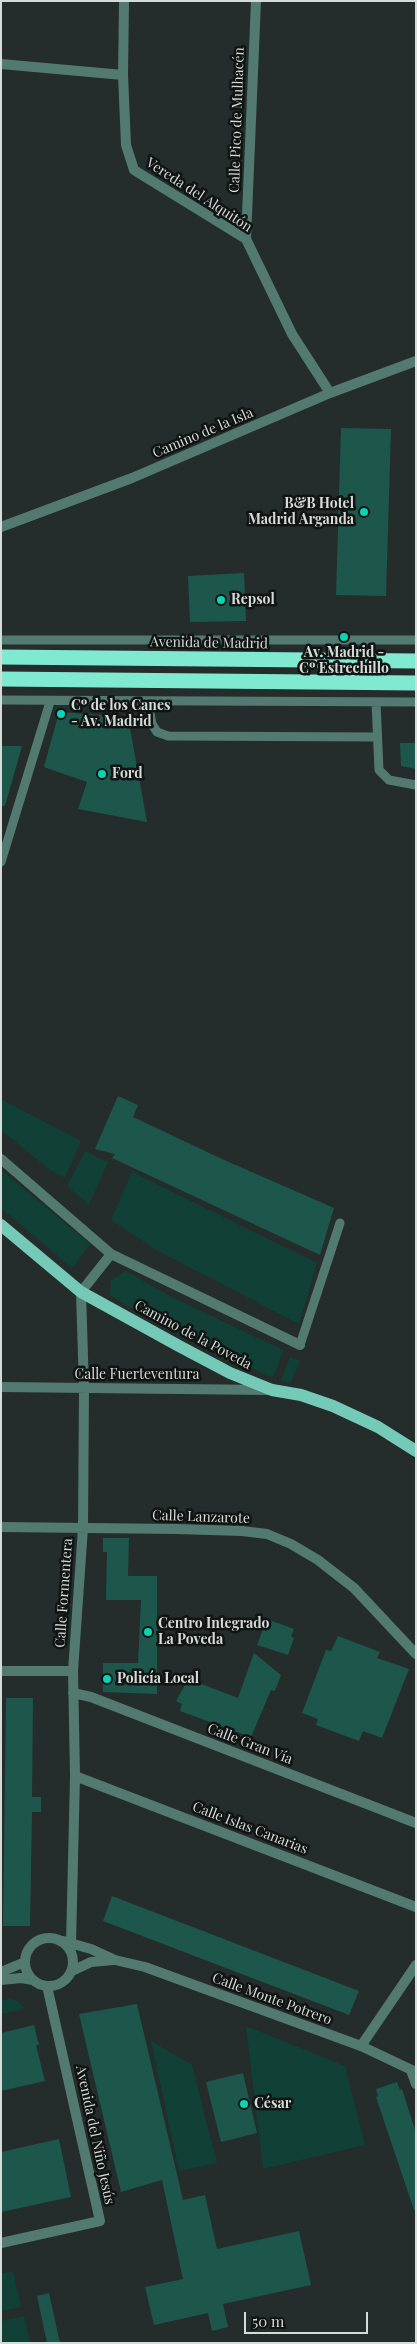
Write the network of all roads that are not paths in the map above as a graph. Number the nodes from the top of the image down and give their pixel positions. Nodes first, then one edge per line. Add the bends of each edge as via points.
1 (124, 1) edge
2 (256, 1) edge
3 (1, 64) edge
4 (123, 75) junction
5 (246, 239) junction
6 (416, 361) edge
7 (330, 393) junction
8 (1, 527) edge
9 (1, 640) edge
10 (416, 640) edge
11 (1, 657) edge
12 (416, 661) edge
13 (1, 679) edge
14 (416, 683) edge
15 (1, 700) edge
16 (50, 702) junction
17 (148, 702) junction
18 (376, 702) junction
19 (416, 702) edge
20 (377, 737) junction
21 (416, 785) edge
22 (1, 862) edge
23 (1, 1159) edge
24 (340, 1223) dead end
25 (1, 1225) edge
26 (7, 1235) edge
27 (111, 1254) junction
28 (81, 1292) junction
29 (300, 1345) joint
30 (1, 1387) edge
31 (84, 1389) junction
32 (272, 1390) junction
33 (416, 1451) edge
34 (1, 1527) edge
35 (83, 1528) junction
36 (416, 1654) edge
37 (1, 1671) edge
38 (73, 1671) junction
39 (73, 1693) junction
40 (75, 1776) junction
41 (416, 1823) edge
42 (416, 1907) edge
43 (67, 1942) junction
44 (115, 1960) junction
45 (25, 1962) junction
46 (416, 1965) edge
47 (72, 1971) junction
48 (1, 1972) edge
49 (1, 1980) edge
50 (33, 1980) junction
51 (47, 1986) junction
52 (361, 2046) junction
53 (413, 2071) edge
54 (416, 2084) edge
55 (1, 2243) edge

1 - 4 street, Vereda del Alquitón
2 - 5 street, Calle Pico de Mulhacén
3 - 4 street
4 - 5 street, Vereda del Alquitón via 126,146 134,170
5 - 7 street, Vereda del Alquitón via 292,334
6 - 7 street, Camino de la Isla
7 - 8 street, Camino de la Isla via 132,478
9 - 10 lane
11 - 12 highway, Avenida de Madrid
13 - 14 highway
15 - 16 lane
16 - 17 lane
16 - 22 lane
17 - 18 lane
17 - 20 lane via 152,724 157,732 168,736
18 - 19 lane
18 - 20 lane
20 - 21 lane via 379,770 389,780
23 - 27 street
24 - 29 lane
25 - 26 main road, Camino de la Poveda
26 - 28 main road, Camino de la Poveda
27 - 28 street
27 - 29 street
28 - 31 street, Calle Formentera
28 - 32 main road, Camino de la Poveda via 230,1373
30 - 31 street, Calle Fuerteventura
31 - 32 street, Calle Fuerteventura
31 - 35 street, Calle Formentera
32 - 33 main road, Camino de la Poveda via 301,1395 333,1406 378,1427
34 - 35 street, Calle Lanzarote
35 - 36 street, Calle Lanzarote via 267,1534 318,1560 354,1588
35 - 38 street, Calle Formentera
37 - 38 street
38 - 39 street, Calle Formentera
39 - 40 street, Calle Formentera
39 - 41 street, Calle Gran Vía via 91,1697
40 - 42 street, Calle Islas Canarias
40 - 43 street, Calle Formentera
43 - 44 street, Calle Monte Potrero via 91,1948
43 - 45 street via 46,1938 35,1942
43 - 47 street via 73,1955
44 - 47 street, Calle Monte Potrero via 91,1962
44 - 52 street, Calle Monte Potrero via 145,1967
45 - 48 street
45 - 50 street
46 - 52 street
47 - 51 street via 62,1982
49 - 50 street
50 - 51 street
51 - 55 street, Avenida del Niño Jesús via 100,2221
52 - 53 street, Calle Monte Potrero
53 - 54 street

